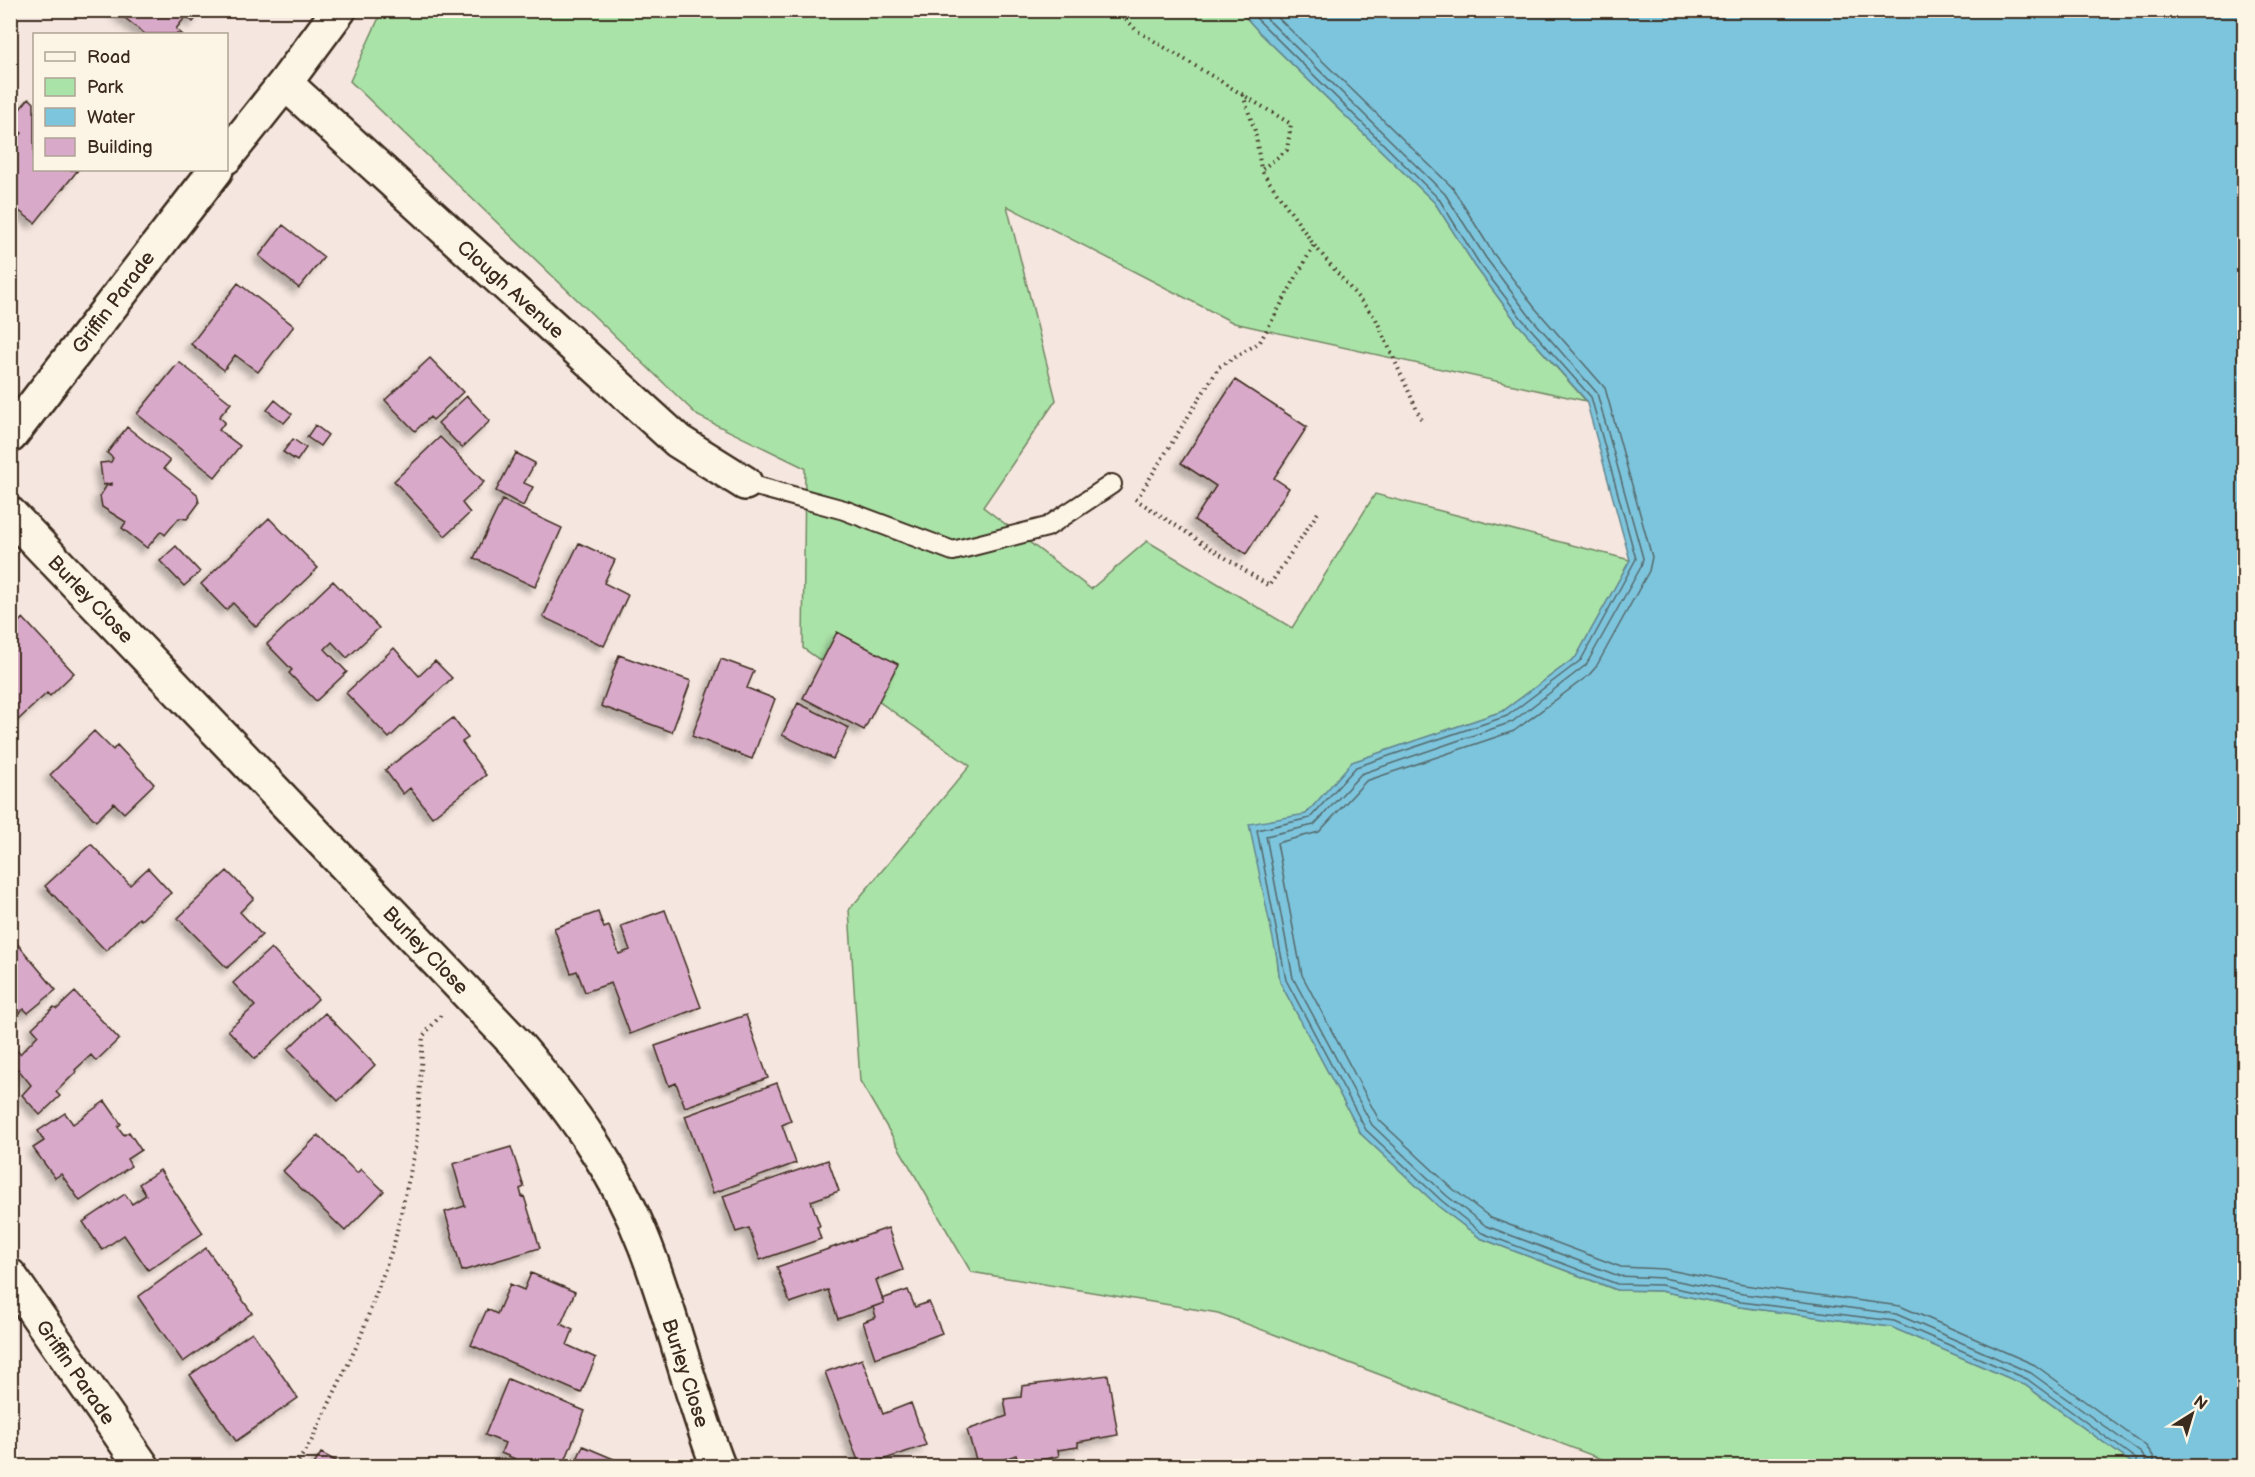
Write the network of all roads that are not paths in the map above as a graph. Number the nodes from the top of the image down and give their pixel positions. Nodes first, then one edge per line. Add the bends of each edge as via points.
1 (339, 10) edge
2 (285, 83) junction
3 (228, 154) edge
4 (215, 171) edge
5 (10, 435) edge
6 (745, 483) joint
7 (1112, 484) road end
8 (10, 514) edge
9 (10, 1276) edge
10 (142, 1467) edge
11 (718, 1467) edge

1 - 2 street
2 - 3 street
2 - 6 street, Clough Avenue via 678,441
4 - 5 street, Griffin Parade
6 - 7 lane via 844,510 953,552 1047,527
8 - 11 street, Burley Close via 518,1045 557,1093 622,1192 645,1245
9 - 10 street, Griffin Parade

